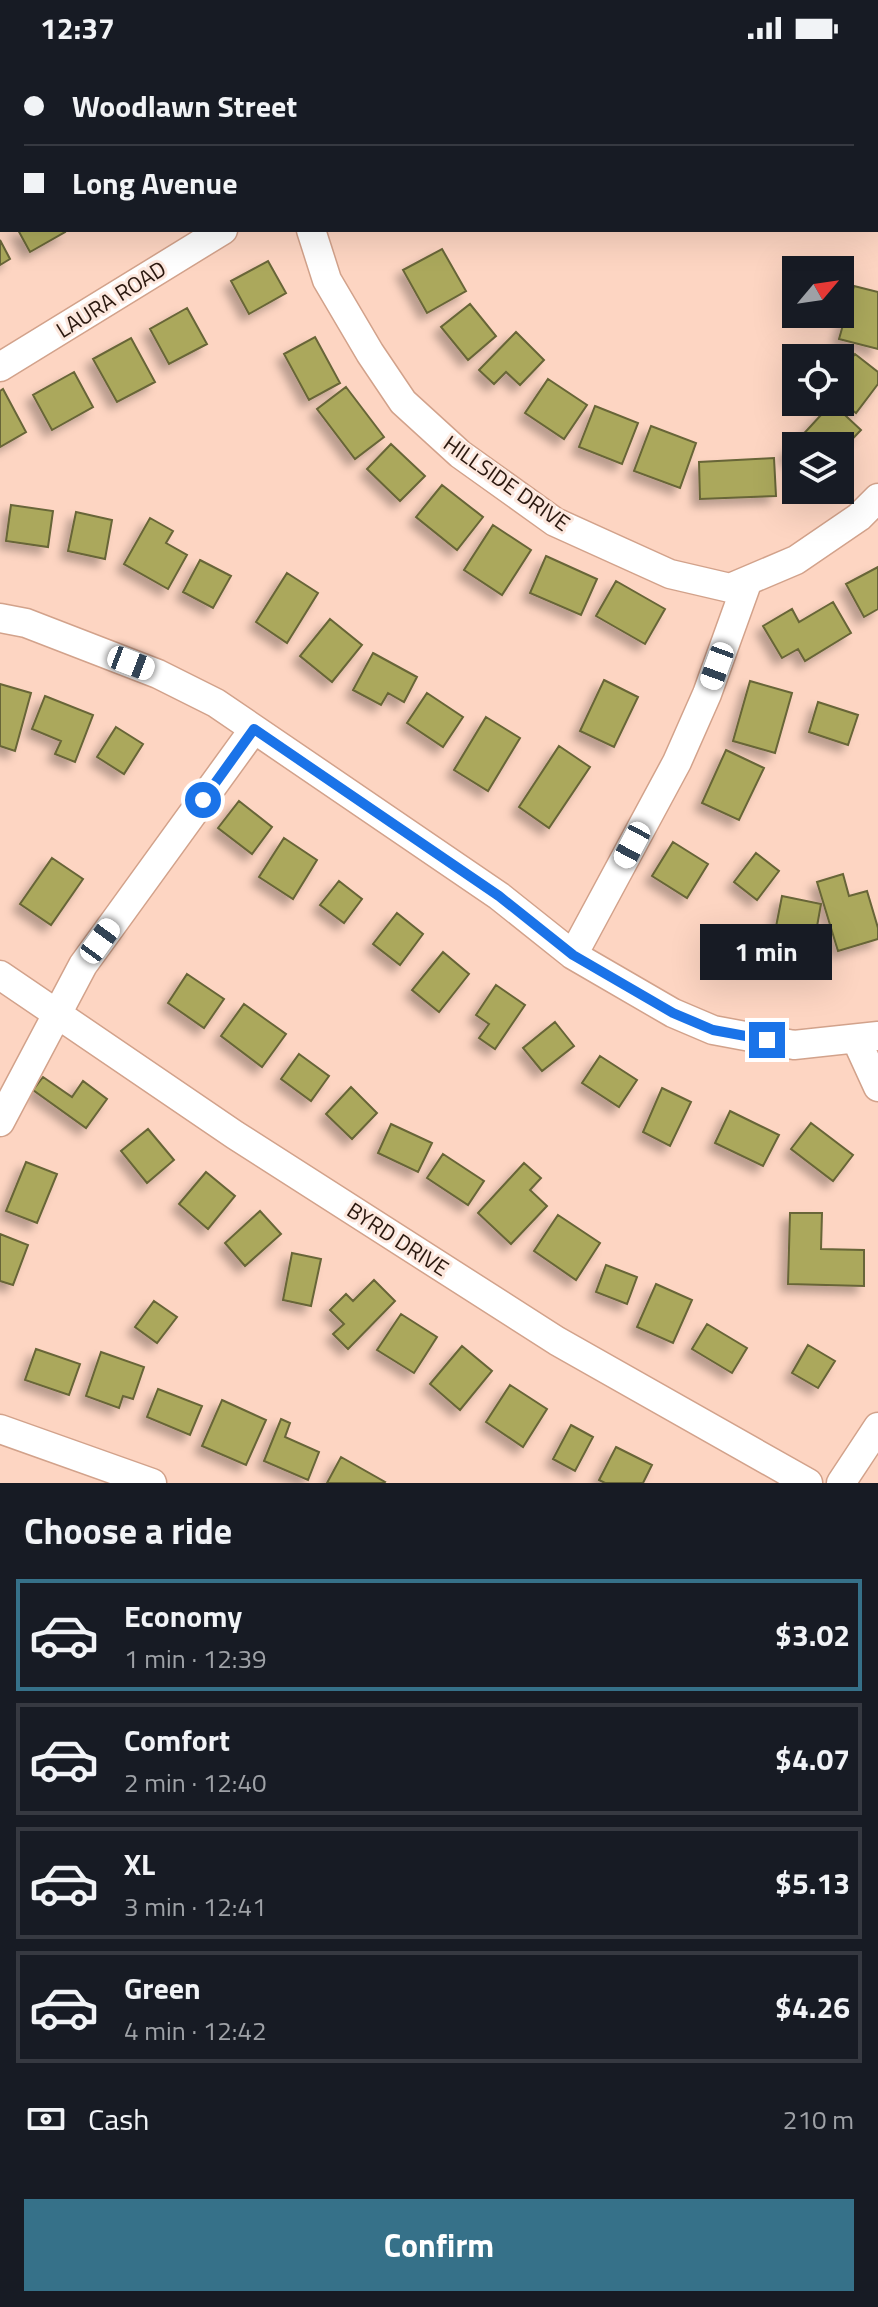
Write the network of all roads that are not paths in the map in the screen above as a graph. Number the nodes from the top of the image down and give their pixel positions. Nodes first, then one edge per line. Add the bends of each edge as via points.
1 (220, 232) edge
2 (312, 232) edge
3 (0, 367) edge
4 (878, 498) edge
5 (747, 583) junction
6 (0, 618) edge
7 (254, 729) junction
8 (573, 955) junction
9 (0, 975) edge
10 (57, 1013) junction
11 (867, 1038) edge
12 (878, 1087) edge
13 (0, 1122) edge
14 (878, 1427) edge
15 (0, 1429) edge
16 (152, 1483) edge
17 (808, 1483) edge
18 (841, 1483) edge

1 - 3 street, LAURA ROAD
2 - 5 street, HILLSIDE DRIVE via 327,280 403,402 460,454 555,522 655,568 730,588
4 - 5 street, HILLSIDE DRIVE via 796,560
5 - 8 street via 677,762
6 - 7 street via 158,674
7 - 8 street via 499,896
7 - 10 street via 83,965
8 - 11 street via 713,1030 794,1045
9 - 10 street, BYRD DRIVE
10 - 13 street
10 - 17 street, BYRD DRIVE via 235,1135 557,1341
11 - 12 street
14 - 18 street
15 - 16 street

